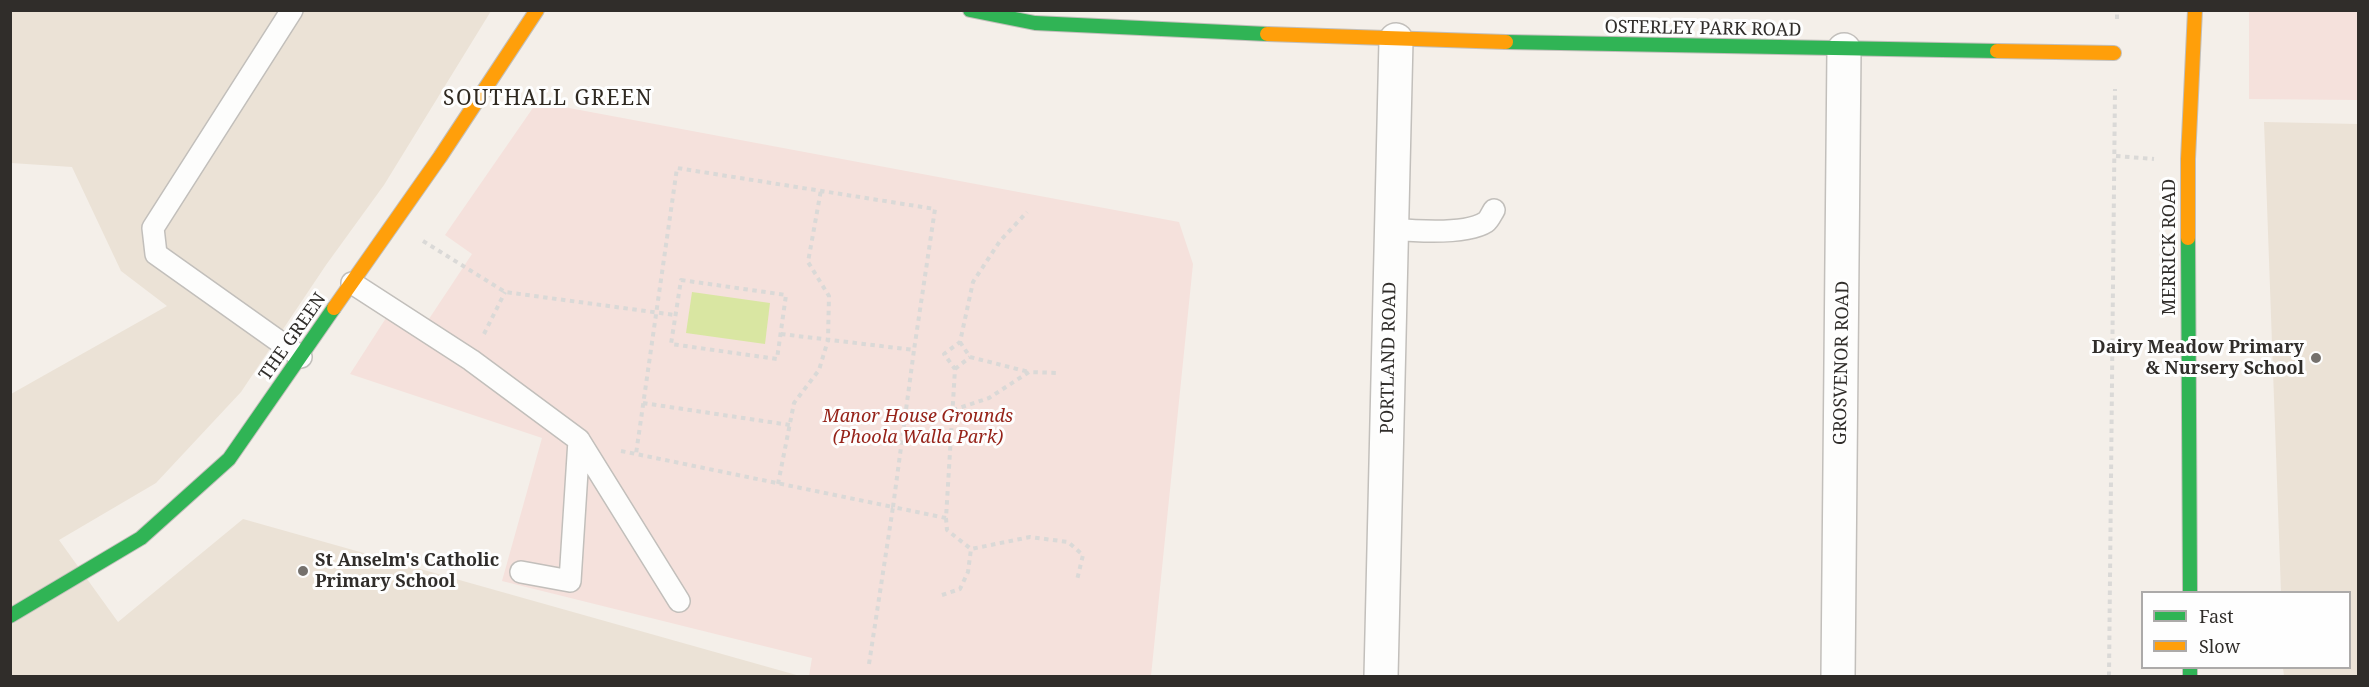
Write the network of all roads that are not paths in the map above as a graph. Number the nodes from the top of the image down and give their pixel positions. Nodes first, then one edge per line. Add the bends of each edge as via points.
1 (292, 10) edge
2 (537, 10) edge
3 (970, 10) edge
4 (2195, 10) edge
5 (1396, 40) junction
6 (1844, 50) junction
7 (2114, 53) dead end
8 (1494, 210) dead end
9 (1392, 229) junction
10 (352, 283) junction
11 (301, 357) junction
12 (579, 440) junction
13 (522, 572) dead end
14 (2190, 591) edge
15 (679, 601) dead end
16 (10, 616) edge
17 (1381, 676) edge
18 (1838, 676) edge

1 - 11 lane via 153,228 156,254
2 - 10 street, THE GREEN
3 - 5 street, OSTERLEY PARK ROAD via 1035,23
4 - 14 street, MERRICK ROAD via 2188,159
5 - 6 street, OSTERLEY PARK ROAD
5 - 9 street, PORTLAND ROAD
6 - 7 street, OSTERLEY PARK ROAD
6 - 18 street, GROSVENOR ROAD
8 - 9 lane via 1486,222 1462,228 1431,232
9 - 17 street, PORTLAND ROAD
10 - 11 street, THE GREEN
10 - 12 lane via 471,360
11 - 16 street, THE GREEN via 229,459 141,538
12 - 13 lane via 570,581
12 - 15 lane

